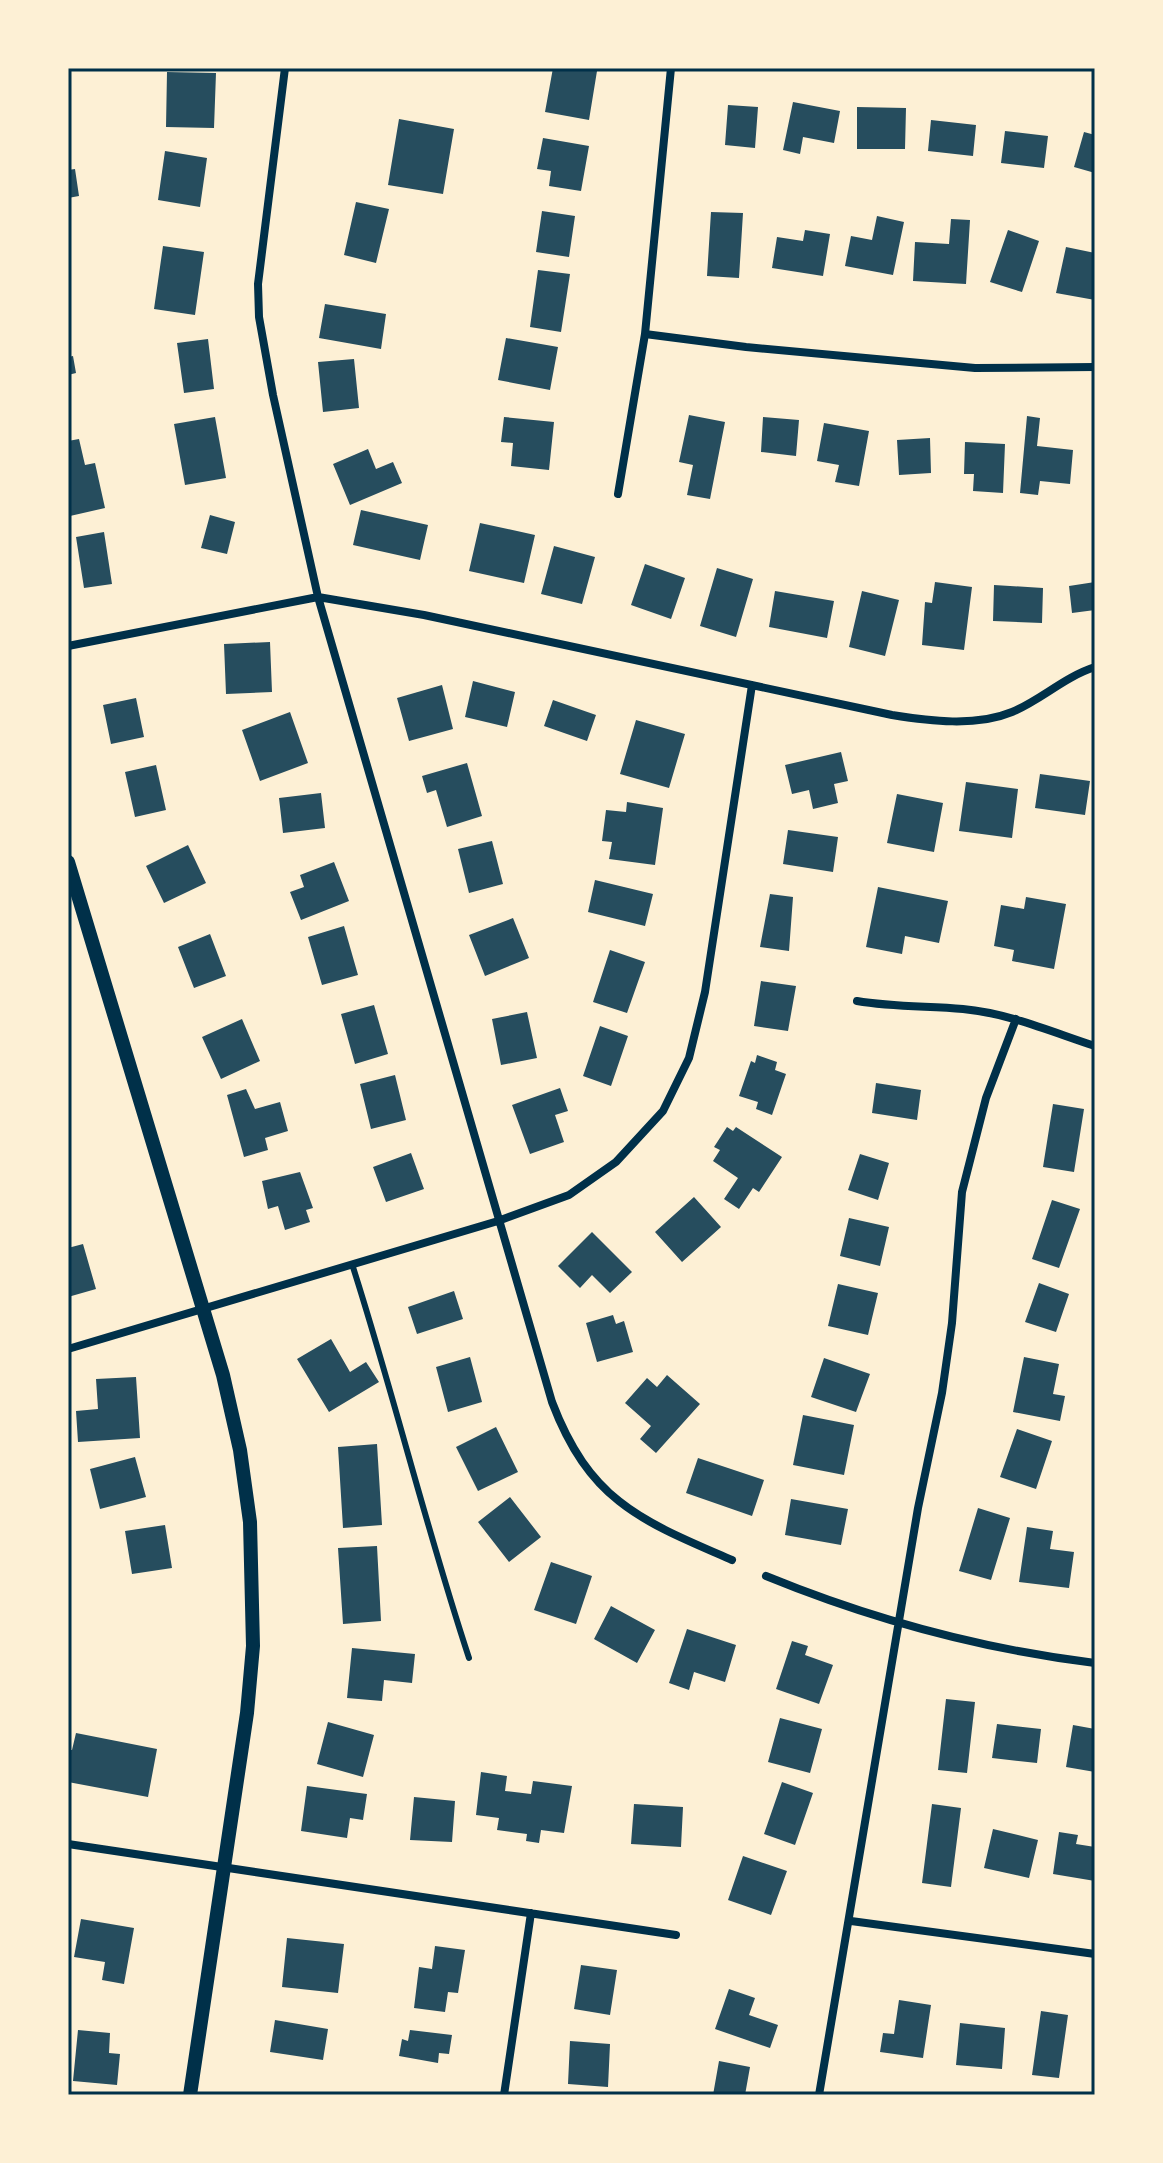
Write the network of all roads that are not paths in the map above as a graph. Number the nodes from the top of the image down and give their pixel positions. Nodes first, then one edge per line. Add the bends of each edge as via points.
1 (285, 68) edge
2 (671, 68) edge
3 (645, 334) junction
4 (1095, 367) edge
5 (618, 494) dead end
6 (318, 597) junction
7 (68, 646) edge
8 (1095, 667) edge
9 (752, 685) junction
10 (68, 862) edge
11 (857, 1001) dead end
12 (1016, 1019) junction
13 (1095, 1046) edge
14 (498, 1221) junction
15 (352, 1264) junction
16 (203, 1309) junction
17 (68, 1349) edge
18 (732, 1560) dead end
19 (766, 1576) dead end
20 (901, 1623) junction
21 (469, 1658) dead end
22 (1095, 1663) edge
23 (68, 1844) edge
24 (224, 1867) junction
25 (531, 1913) junction
26 (851, 1921) junction
27 (676, 1935) dead end
28 (1095, 1954) edge
29 (190, 2095) edge
30 (504, 2095) edge
31 (819, 2095) edge

1 - 6 street via 261,246 259,317
2 - 3 street
3 - 4 street via 975,368
3 - 5 street
6 - 7 street
6 - 9 street
6 - 14 street
8 - 9 street via 1013,712 969,720 892,715
9 - 14 street via 705,992 683,1075 650,1129 616,1162 569,1195
10 - 16 street
11 - 12 street via 964,1009
12 - 13 street
12 - 20 street via 986,1098 962,1192 952,1323
14 - 15 street
14 - 18 street via 552,1402 592,1475 634,1515
15 - 16 street
15 - 21 lane
16 - 17 street
16 - 24 street via 240,1450 254,1587 247,1713
19 - 20 street
20 - 22 street via 991,1646
20 - 26 street
23 - 24 street
24 - 25 street
24 - 29 street
25 - 27 street
25 - 30 street
26 - 28 street
26 - 31 street

